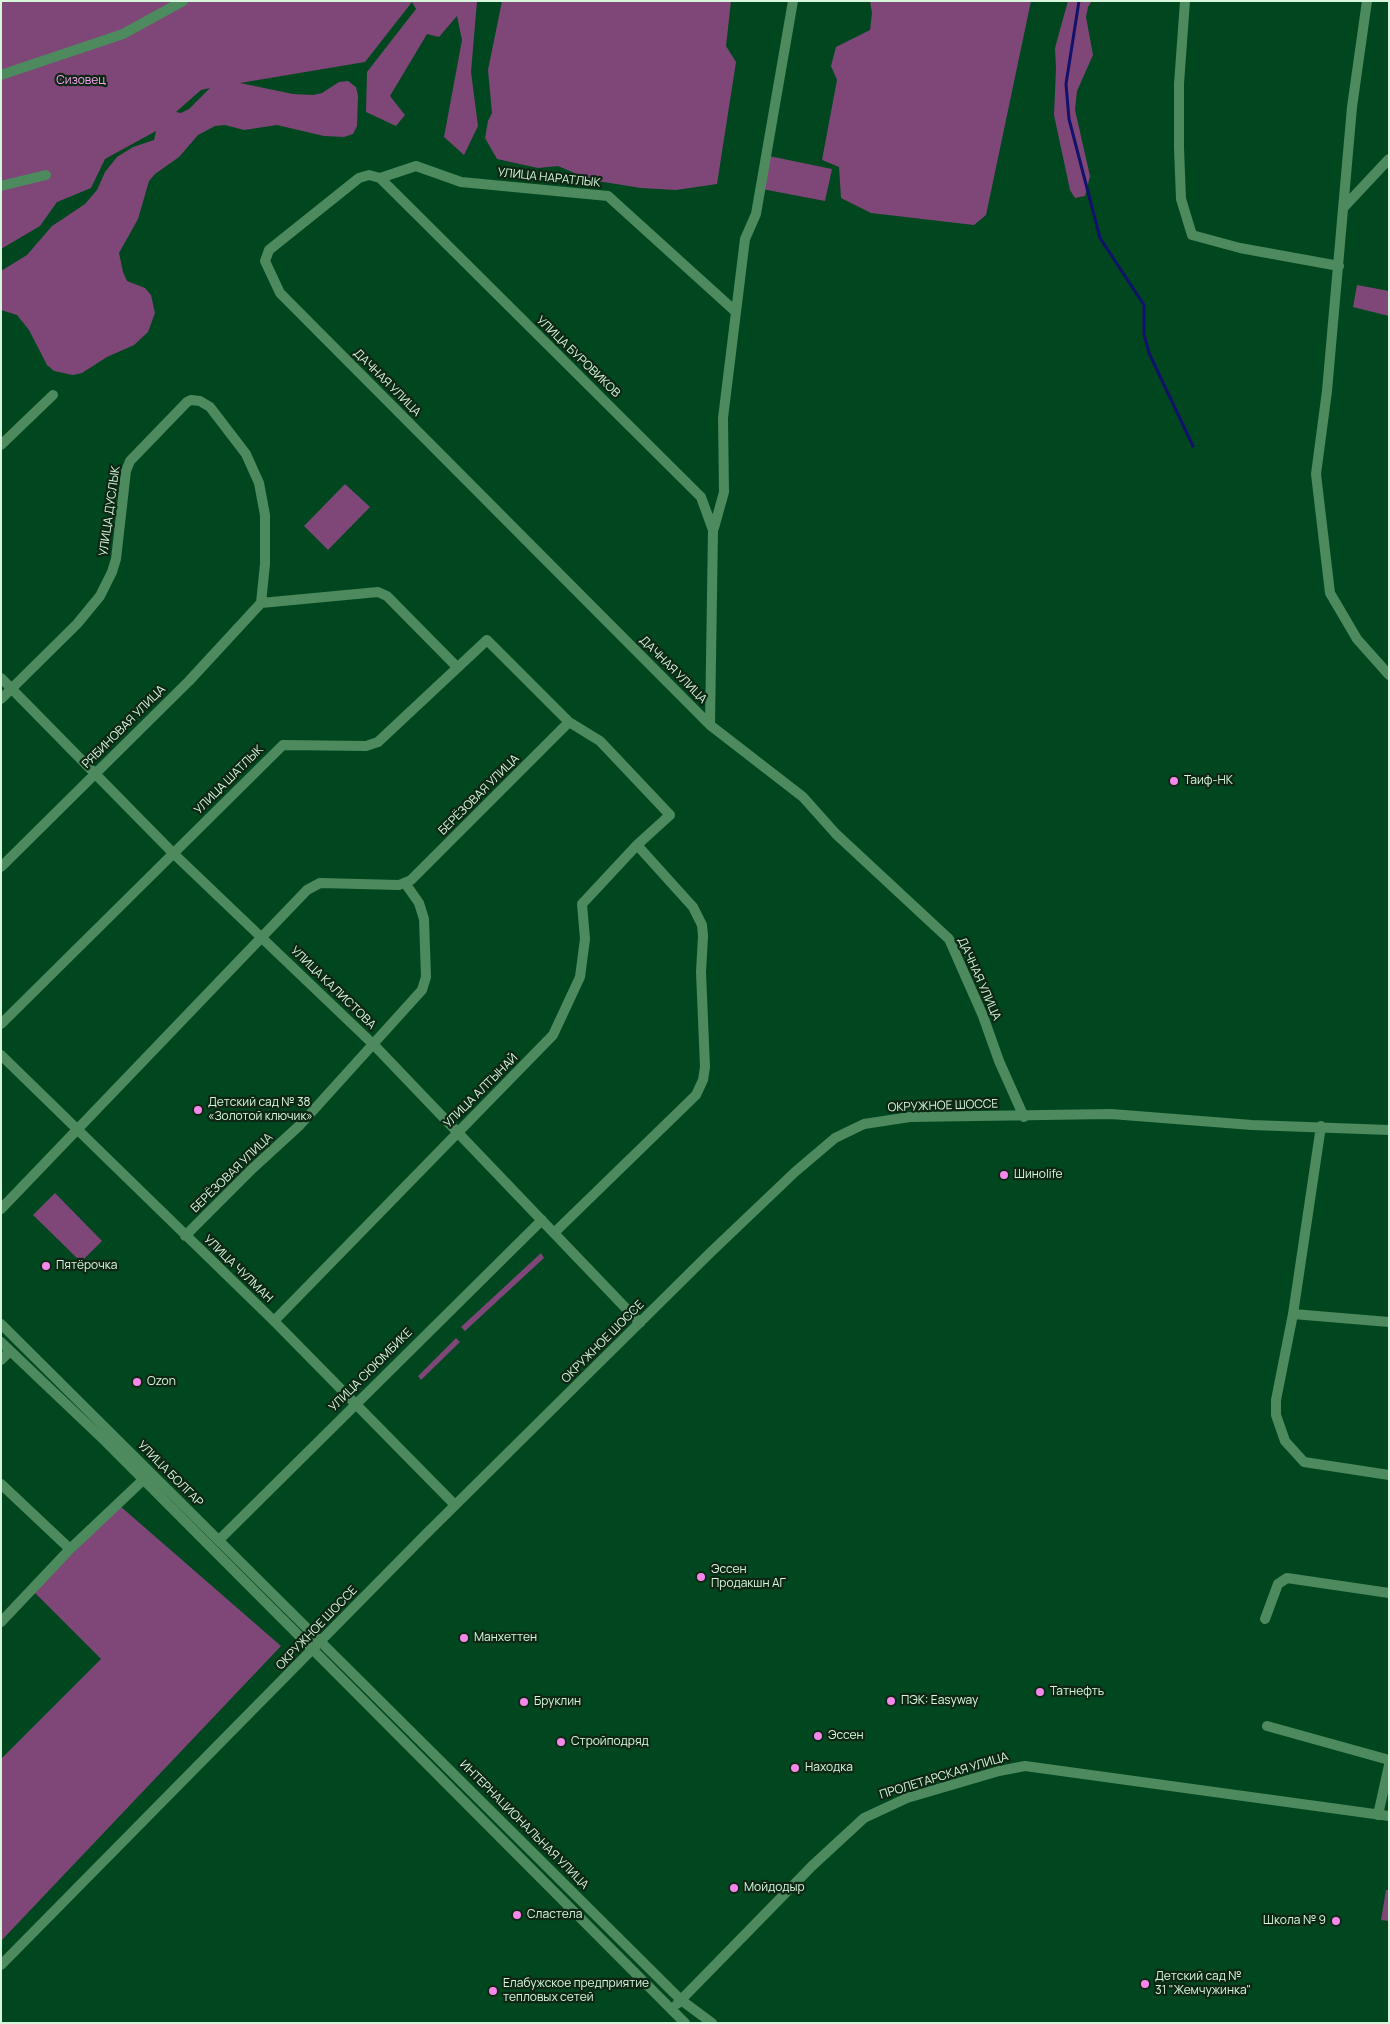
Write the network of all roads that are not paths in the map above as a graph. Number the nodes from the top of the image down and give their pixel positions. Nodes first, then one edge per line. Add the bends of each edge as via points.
1 (183, 1) edge
2 (793, 1) edge
3 (1185, 1) edge
4 (1367, 1) edge
5 (1, 75) edge
6 (1389, 160) edge
7 (46, 175) dead end
8 (380, 178) junction
9 (1, 186) edge
10 (1344, 207) junction
11 (1339, 266) junction
12 (736, 312) junction
13 (53, 395) dead end
14 (1, 445) edge
15 (714, 530) junction
16 (261, 603) junction
17 (457, 667) junction
18 (1389, 675) edge
19 (1, 678) edge
20 (12, 689) junction
21 (1, 699) edge
22 (569, 722) junction
23 (710, 725) junction
24 (95, 773) junction
25 (637, 845) junction
26 (173, 853) junction
27 (1, 867) edge
28 (405, 883) junction
29 (261, 937) junction
30 (1, 1024) edge
31 (374, 1045) junction
32 (1, 1055) edge
33 (1024, 1117) junction
34 (1321, 1126) junction
35 (78, 1129) junction
36 (1389, 1130) edge
37 (458, 1132) junction
38 (1, 1209) edge
39 (542, 1220) junction
40 (555, 1232) junction
41 (186, 1236) junction
42 (1293, 1314) junction
43 (274, 1321) junction
44 (640, 1322) junction
45 (1389, 1322) edge
46 (1, 1324) edge
47 (1, 1342) edge
48 (10, 1351) junction
49 (1, 1360) edge
50 (355, 1403) junction
51 (1389, 1475) edge
52 (143, 1480) junction
53 (1, 1484) edge
54 (455, 1505) junction
55 (219, 1540) junction
56 (70, 1549) junction
57 (1389, 1593) edge
58 (1264, 1619) dead end
59 (1, 1622) edge
60 (322, 1641) junction
61 (314, 1650) junction
62 (1266, 1726) dead end
63 (1389, 1760) edge
64 (1389, 1765) edge
65 (1378, 1814) junction
66 (1389, 1816) edge
67 (1, 1965) edge
68 (681, 2000) junction
69 (673, 2008) junction
70 (685, 2023) edge
71 (712, 2023) edge

1 - 5 street via 123,34
2 - 12 street via 756,214 745,239
3 - 11 street via 1179,84 1179,148 1181,199 1192,235 1240,248
4 - 10 street via 1352,107
6 - 10 street
7 - 9 street
8 - 12 street, УЛИЦА НАРАТЛЫК via 416,166 461,182 608,196
8 - 15 street, УЛИЦА БУРОВИКОВ via 696,490 706,505
8 - 23 street, ДАЧНАЯ УЛИЦА via 369,175 359,178 274,244 265,261 280,293
10 - 11 street
11 - 18 street via 1316,474 1322,542 1330,593 1357,639
12 - 15 street via 723,418 724,492
13 - 14 street
15 - 23 street, УЛИЦА БУРОВИКОВ
16 - 17 street via 378,592 387,596
16 - 20 street, УЛИЦА ДУСЛЫК via 266,564 265,515 259,483 246,454 210,407 200,400 191,400 130,461 126,471 116,559 100,596 77,624
16 - 24 street, РЯБИНОВАЯ УЛИЦА
17 - 22 street, УЛИЦА ШАТЛЫК via 487,640
17 - 26 street, УЛИЦА ШАТЛЫК via 389,733 372,744 283,745
19 - 20 street, УЛИЦА КАЛИСТОВА
20 - 21 street, УЛИЦА ДУСЛЫК
20 - 24 street, УЛИЦА КАЛИСТОВА
22 - 25 street, УЛИЦА АЛТЫНАЙ via 600,741 670,814
22 - 28 street, БЕРЁЗОВАЯ УЛИЦА
23 - 33 street, ДАЧНАЯ УЛИЦА via 803,797 836,834 949,939
24 - 26 street, УЛИЦА КАЛИСТОВА
24 - 27 street, РЯБИНОВАЯ УЛИЦА
25 - 37 street, УЛИЦА АЛТЫНАЙ via 582,904 585,939 580,977 553,1035
25 - 40 street via 693,906 702,925 703,1080 696,1096
26 - 29 street, УЛИЦА КАЛИСТОВА
26 - 30 street, УЛИЦА ШАТЛЫК
28 - 29 street via 320,883 307,890
28 - 31 street, БЕРЁЗОВАЯ УЛИЦА via 419,903 424,919 425,984 420,994
29 - 31 street, УЛИЦА КАЛИСТОВА
29 - 35 street
31 - 37 street, УЛИЦА КАЛИСТОВА
31 - 41 street, БЕРЁЗОВАЯ УЛИЦА via 300,1125
32 - 35 street, УЛИЦА ЧУЛМАН
33 - 34 street, ОКРУЖНОЕ ШОССЕ via 1111,1114 1252,1125
33 - 44 street, ОКРУЖНОЕ ШОССЕ via 910,1117 864,1124 847,1131 795,1172
34 - 36 street, ОКРУЖНОЕ ШОССЕ
34 - 42 street
35 - 38 street
35 - 41 street, УЛИЦА ЧУЛМАН
37 - 39 street, УЛИЦА КАЛИСТОВА
37 - 43 street, УЛИЦА АЛТЫНАЙ
39 - 40 street, УЛИЦА КАЛИСТОВА
39 - 50 street, УЛИЦА СЮЮМБИКЕ
40 - 44 street, УЛИЦА КАЛИСТОВА
41 - 43 street, УЛИЦА ЧУЛМАН
42 - 45 street
42 - 51 street via 1276,1400 1276,1415 1285,1440 1304,1462
43 - 50 street, УЛИЦА ЧУЛМАН
44 - 54 street, ОКРУЖНОЕ ШОССЕ
46 - 55 street, УЛИЦА БОЛГАР
47 - 48 street, УЛИЦА БОЛГАР
48 - 49 street
48 - 52 street, УЛИЦА БОЛГАР
50 - 54 street, УЛИЦА ЧУЛМАН
50 - 55 street, УЛИЦА СЮЮМБИКЕ
52 - 56 street
52 - 61 street, УЛИЦА БОЛГАР
53 - 56 street
54 - 60 street, ОКРУЖНОЕ ШОССЕ
55 - 60 street, УЛИЦА БОЛГАР
56 - 59 street
57 - 58 street via 1287,1578 1278,1584
60 - 61 street, ОКРУЖНОЕ ШОССЕ
60 - 68 street, ИНТЕРНАЦИОНАЛЬНАЯ УЛИЦА
61 - 67 street, ОКРУЖНОЕ ШОССЕ
61 - 69 street, ИНТЕРНАЦИОНАЛЬНАЯ УЛИЦА
62 - 63 street
64 - 65 street
65 - 66 street, ПРОЛЕТАРСКАЯ УЛИЦА
65 - 68 street, ПРОЛЕТАРСКАЯ УЛИЦА via 1025,1766 999,1771 907,1798 864,1818 801,1876
68 - 69 street, ПРОЛЕТАРСКАЯ УЛИЦА
68 - 71 street, ИНТЕРНАЦИОНАЛЬНАЯ УЛИЦА
69 - 70 street, ИНТЕРНАЦИОНАЛЬНАЯ УЛИЦА

